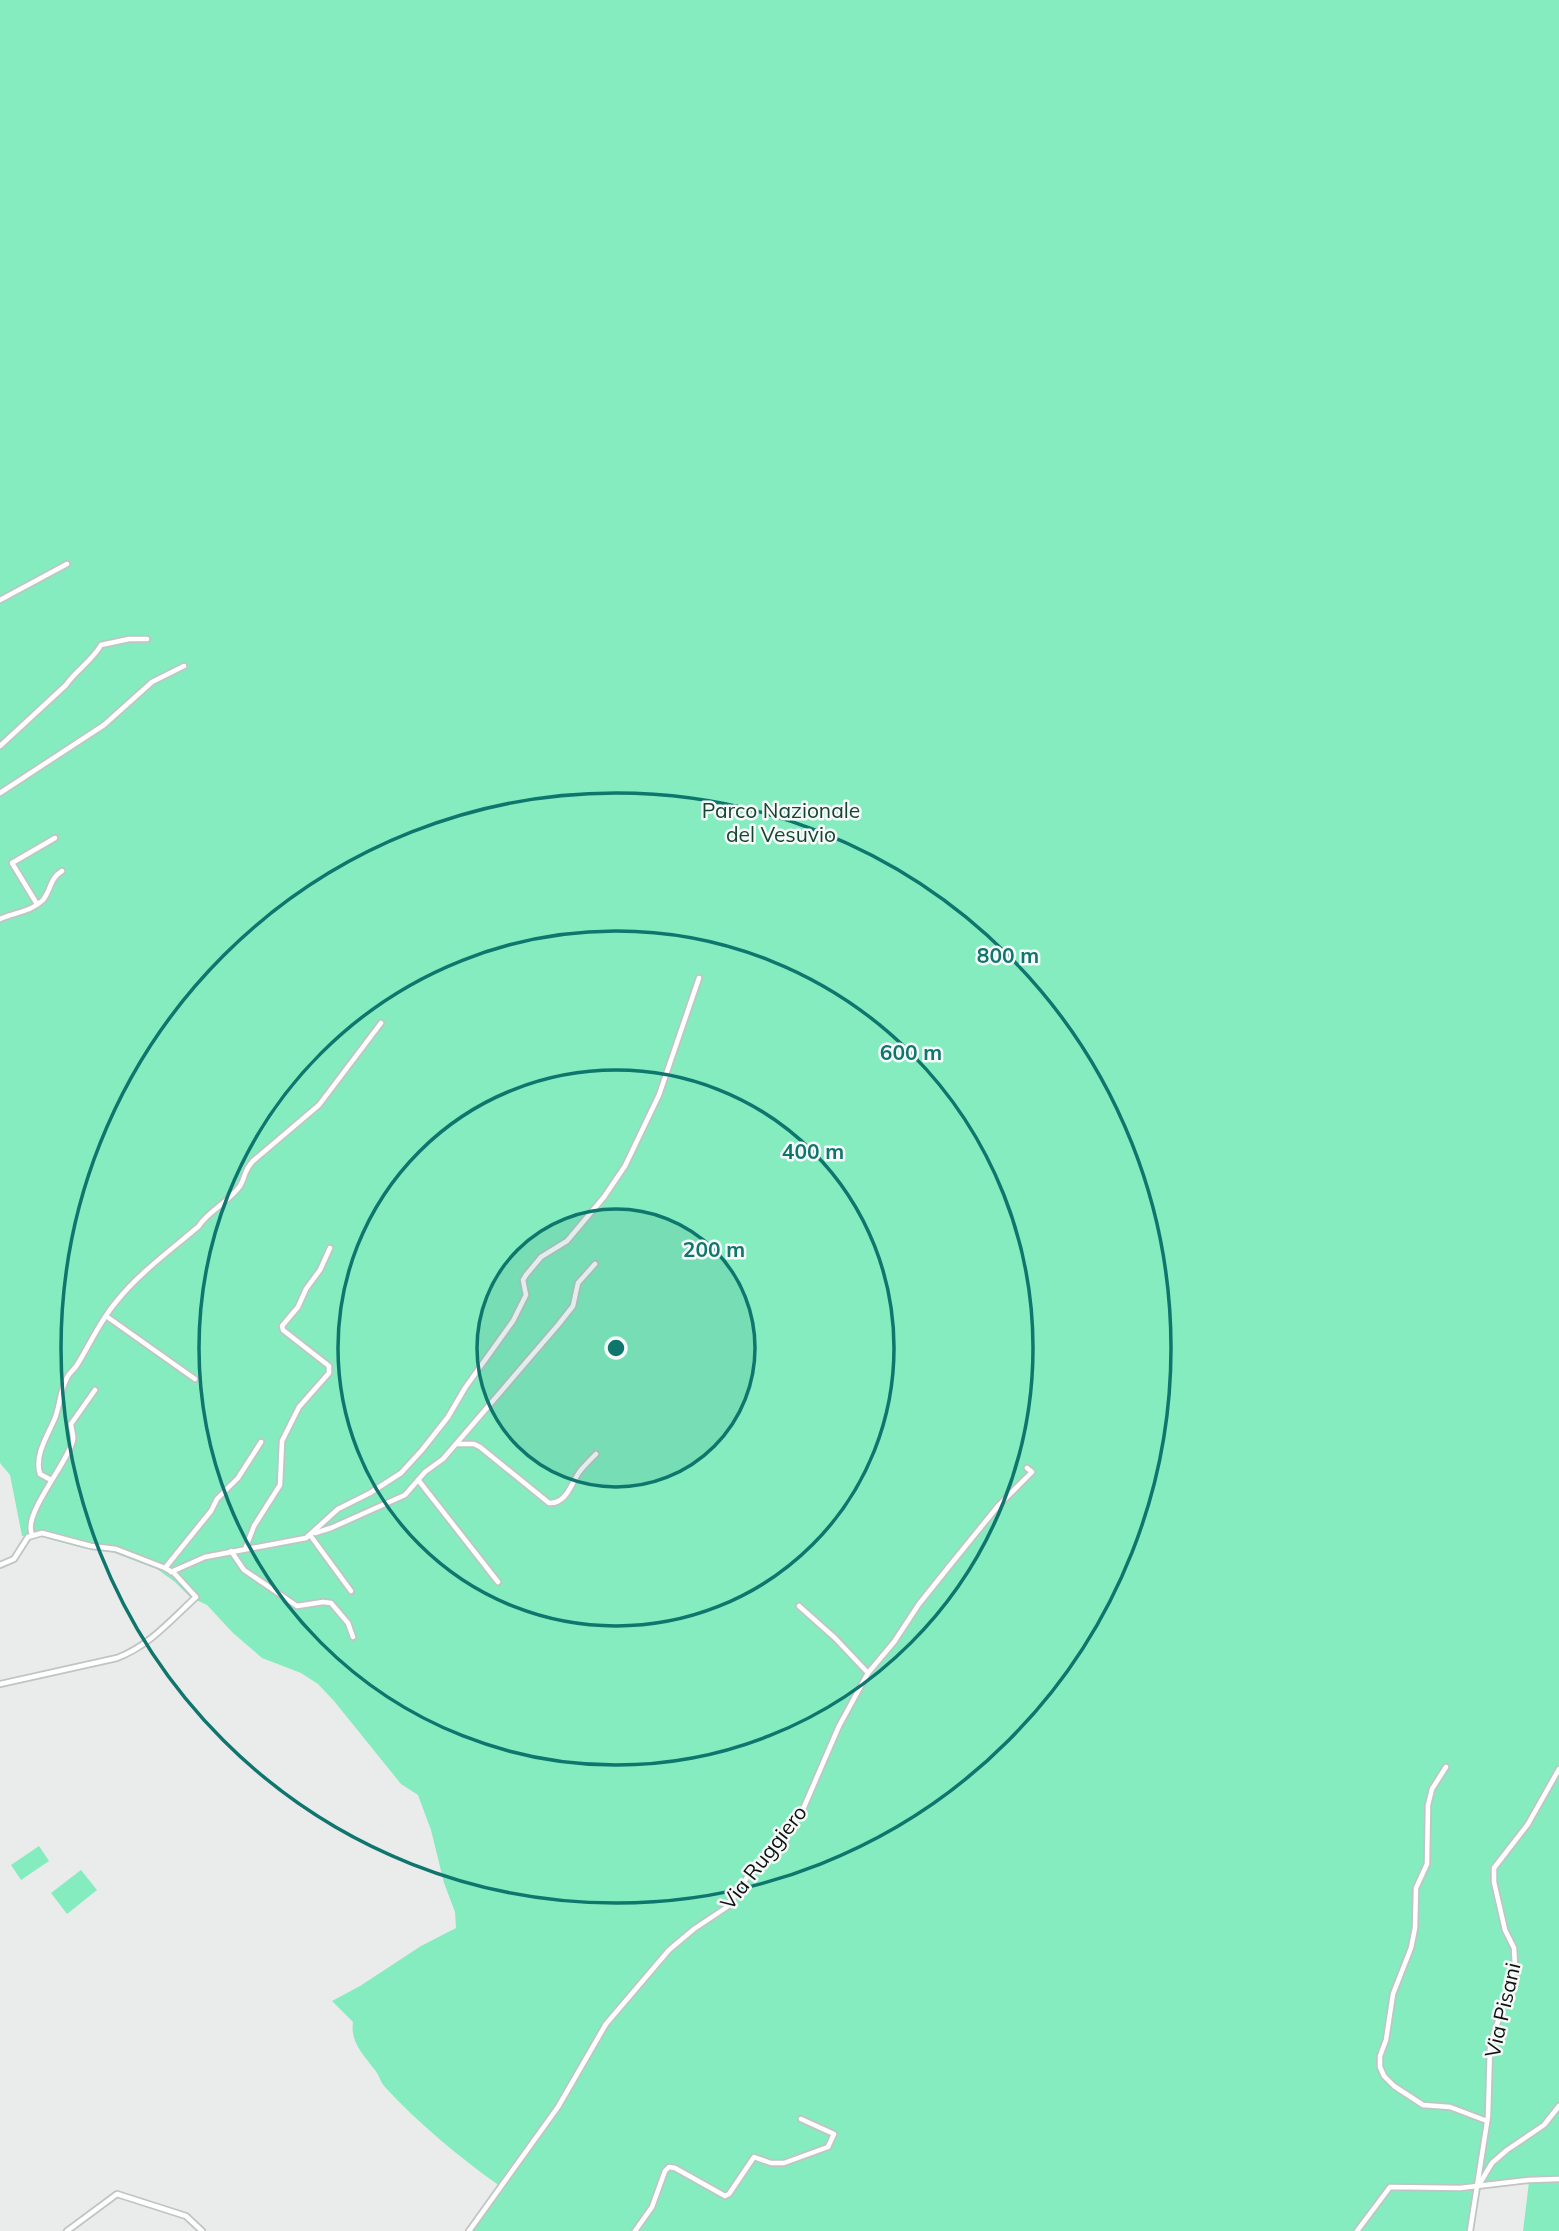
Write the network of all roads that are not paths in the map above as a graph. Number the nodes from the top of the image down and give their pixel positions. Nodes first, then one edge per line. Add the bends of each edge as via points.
1 (67, 565) dead end
2 (0, 600) edge
3 (147, 639) dead end
4 (184, 666) dead end
5 (0, 746) edge
6 (0, 793) edge
7 (55, 838) dead end
8 (62, 871) dead end
9 (37, 904) junction
10 (0, 919) edge
11 (699, 978) dead end
12 (381, 1023) dead end
13 (330, 1248) dead end
14 (595, 1264) dead end
15 (106, 1317) junction
16 (195, 1379) dead end
17 (94, 1390) dead end
18 (261, 1442) dead end
19 (457, 1444) junction
20 (596, 1454) dead end
21 (1027, 1468) dead end
22 (51, 1480) junction
23 (419, 1480) junction
24 (32, 1534) junction
25 (311, 1534) junction
26 (246, 1548) junction
27 (231, 1551) junction
28 (0, 1565) edge
29 (165, 1569) junction
30 (171, 1572) junction
31 (498, 1582) dead end
32 (351, 1591) dead end
33 (799, 1606) dead end
34 (353, 1637) dead end
35 (868, 1674) junction
36 (0, 1684) edge
37 (1446, 1767) dead end
38 (1559, 1769) edge
39 (1559, 2106) edge
40 (801, 2119) dead end
41 (1487, 2121) junction
42 (1559, 2179) edge
43 (1478, 2186) junction
44 (66, 2231) edge
45 (202, 2231) edge
46 (469, 2231) edge
47 (635, 2231) edge
48 (1357, 2231) edge
49 (1470, 2231) edge

1 - 2 street
3 - 5 street via 101,645 66,685
4 - 6 street via 152,682 104,725
7 - 9 street via 12,863
8 - 9 street via 53,876
9 - 10 street
11 - 25 street via 659,1095 625,1166 567,1241 541,1257 526,1275 526,1295 513,1321 422,1450 401,1473 338,1509
12 - 15 street via 319,1105 253,1161 242,1184 220,1208 149,1269
13 - 26 street via 298,1307 282,1326 329,1366 328,1373 299,1407 282,1441 280,1485 254,1525
14 - 19 street via 578,1283 573,1306
15 - 16 street
15 - 22 street via 68,1376 41,1448 38,1472
17 - 22 street via 71,1424 73,1442
18 - 29 street
19 - 20 street via 480,1447 553,1504
19 - 23 street
21 - 35 street, Via Ruggiero via 1032,1472 998,1506
22 - 24 street via 30,1524
23 - 25 street via 390,1503
23 - 31 street
24 - 28 street via 14,1559
24 - 29 street via 116,1549
25 - 26 street
25 - 32 street
26 - 27 street
27 - 30 street
27 - 34 street via 244,1570 298,1606 331,1603
29 - 30 street
30 - 36 street via 196,1597 143,1646 117,1658
33 - 35 street
35 - 46 street, Via Ruggiero via 839,1726 804,1807 778,1845 727,1907 669,1950 606,2024 558,2107
37 - 41 street via 1428,1805 1427,1864 1416,1888 1411,1948 1393,1994 1380,2067 1394,2086 1423,2105 1450,2107
38 - 41 street, Via Pisani via 1528,1824 1494,1868 1515,1966 1490,2047
39 - 43 street via 1544,2125 1492,2163
40 - 47 street via 834,2134 828,2147 784,2163 754,2157 725,2196 669,2167 652,2207
41 - 43 street, Via Pisani
42 - 43 street
43 - 48 street via 1390,2187
43 - 49 street, Via Pisani
44 - 45 street via 117,2194 186,2216

